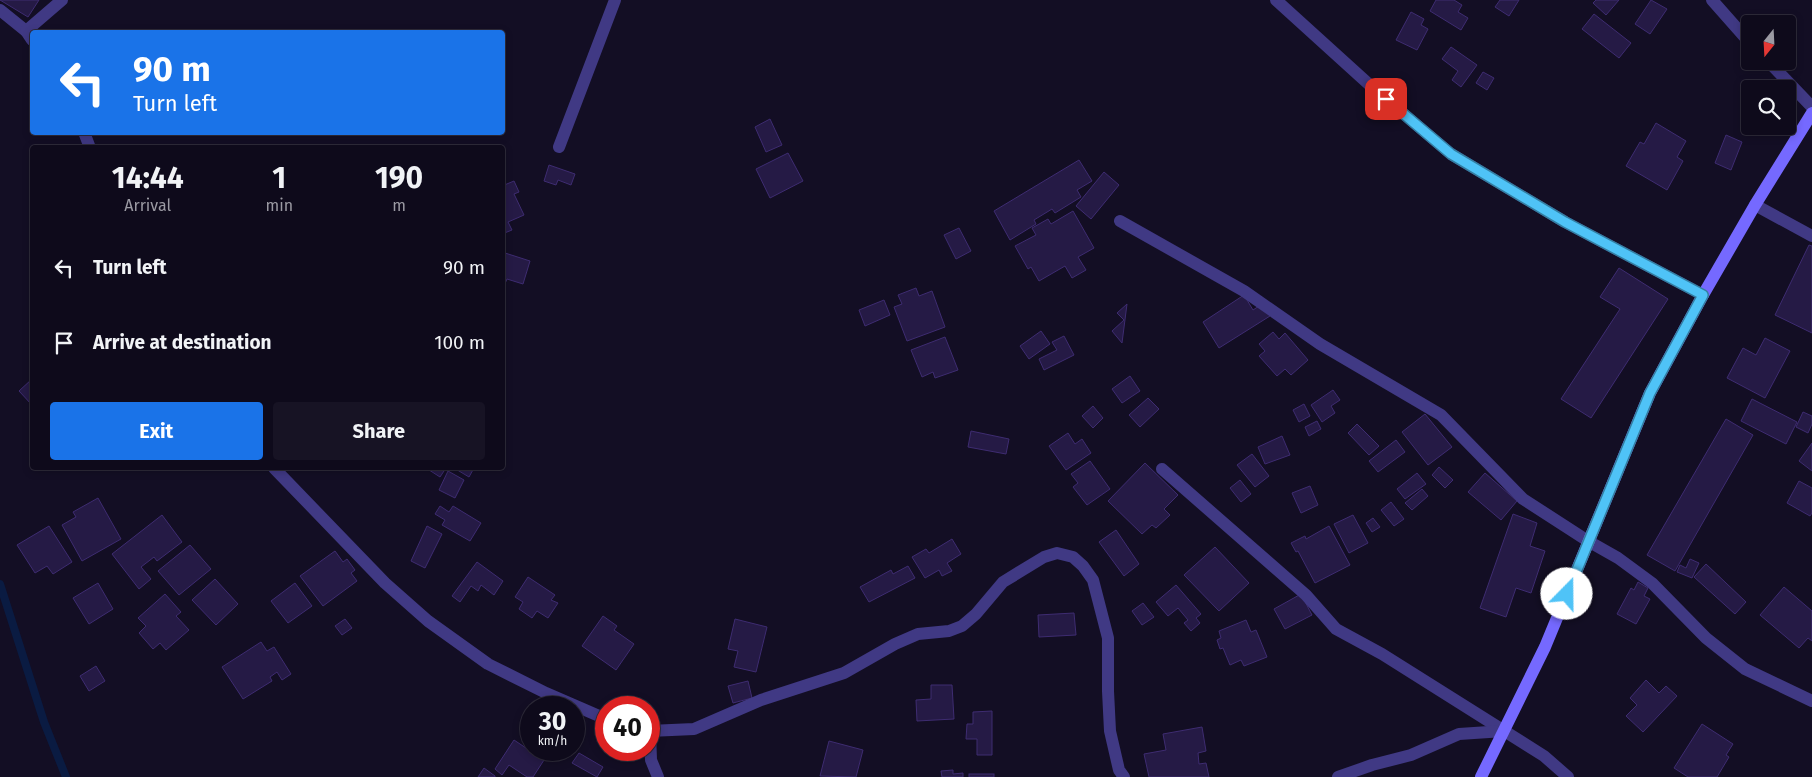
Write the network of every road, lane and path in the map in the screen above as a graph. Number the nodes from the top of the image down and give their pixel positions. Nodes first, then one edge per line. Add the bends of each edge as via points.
1 (62, 0) edge
2 (615, 0) edge
3 (1276, 0) edge
4 (1712, 0) edge
5 (0, 10) edge
6 (34, 30) edge
7 (1741, 33) edge
8 (29, 35) edge
9 (1777, 70) edge
10 (1812, 107) edge
11 (1812, 113) edge
12 (559, 147) dead end
13 (1755, 205) junction
14 (1120, 221) dead end
15 (1812, 236) edge
16 (1703, 295) junction
17 (1162, 469) dead end
18 (276, 470) edge
19 (1588, 541) junction
20 (1812, 701) edge
21 (595, 715) edge
22 (660, 730) edge
23 (1504, 731) junction
24 (651, 761) edge
25 (658, 777) edge
26 (1124, 777) edge
27 (1338, 777) edge
28 (1481, 777) edge
29 (1568, 777) edge

1 - 6 street
2 - 12 street
3 - 16 street via 1372,88 1451,154 1565,222
4 - 7 street
5 - 8 street
9 - 10 street
11 - 13 street
13 - 15 street
13 - 16 street
14 - 19 street via 1244,291 1320,344 1441,415 1523,499
16 - 19 street via 1650,393
17 - 23 street via 1306,595 1336,629 1382,654
18 - 21 street via 385,583 428,621 488,664
19 - 20 street via 1652,583 1706,638 1745,669
19 - 23 street via 1545,647
22 - 26 street via 694,728 761,700 844,673 918,634 949,632 976,614 1003,582 1044,557 1057,553 1073,557 1093,580 1108,638 1110,731 1119,770
23 - 27 street via 1458,734 1411,755
23 - 28 street
23 - 29 street via 1544,756
24 - 25 street

